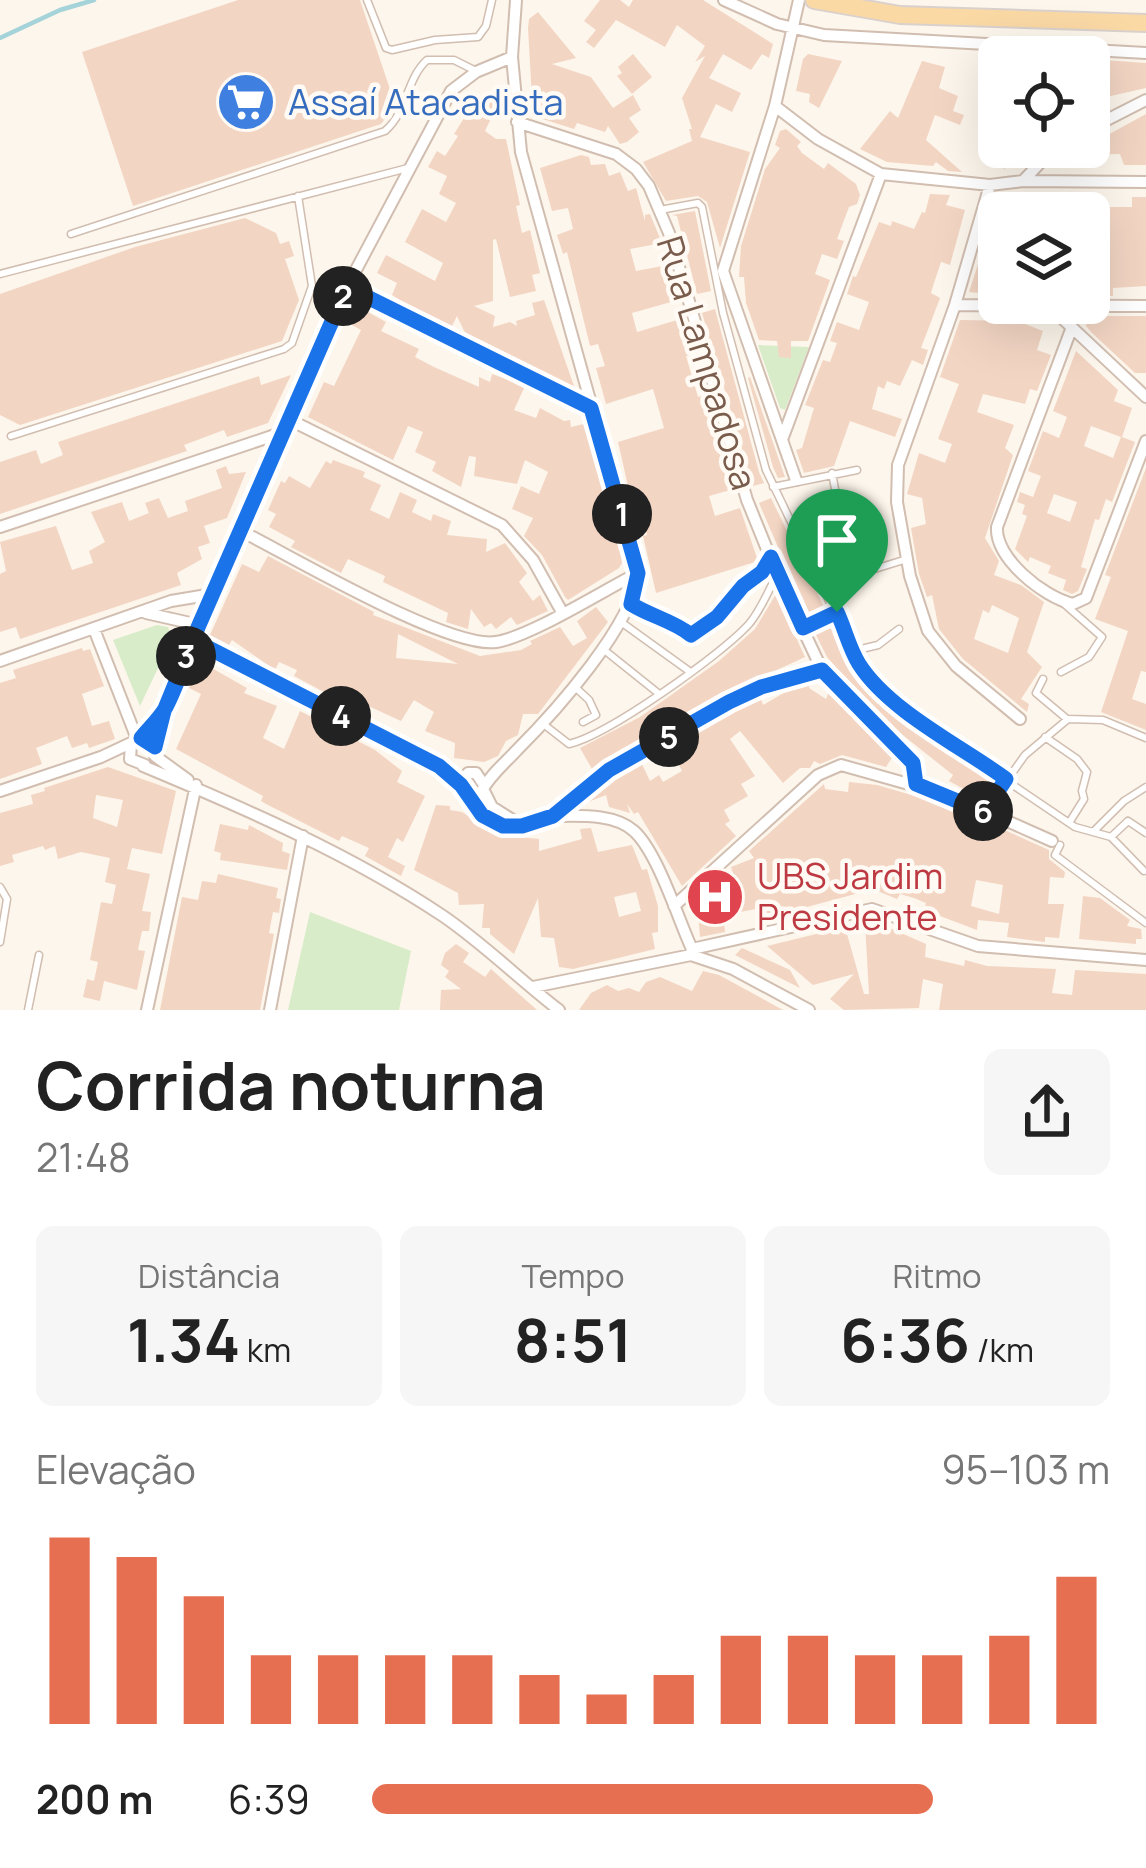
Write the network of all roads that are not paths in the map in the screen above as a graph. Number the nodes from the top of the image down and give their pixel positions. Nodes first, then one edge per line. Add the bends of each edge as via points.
1 (367, 0) edge
2 (491, 0) edge
3 (516, 0) edge
4 (724, 0) edge
5 (799, 0) edge
6 (814, 0) edge
7 (1146, 22) edge
8 (792, 29) junction
9 (1146, 52) edge
10 (512, 56) junction
11 (476, 72) junction
12 (1146, 100) edge
13 (776, 106) junction
14 (1110, 118) edge
15 (517, 122) junction
16 (408, 168) junction
17 (1035, 168) edge
18 (881, 174) junction
19 (1023, 181) junction
20 (1146, 182) edge
21 (990, 185) junction
22 (298, 196) junction
23 (660, 210) junction
24 (70, 234) dead end
25 (0, 274) edge
26 (347, 287) junction
27 (956, 305) junction
28 (978, 305) edge
29 (1110, 305) edge
30 (1146, 306) edge
31 (1069, 324) edge
32 (1072, 327) junction
33 (1146, 397) edge
34 (591, 408) junction
35 (288, 418) junction
36 (282, 432) junction
37 (11, 436) dead end
38 (783, 437) junction
39 (1146, 441) edge
40 (857, 470) dead end
41 (832, 473) junction
42 (796, 480) junction
43 (772, 487) junction
44 (839, 509) dead end
45 (0, 527) edge
46 (241, 532) junction
47 (848, 541) dead end
48 (806, 552) junction
49 (771, 557) junction
50 (907, 559) junction
51 (638, 573) junction
52 (777, 574) junction
53 (821, 581) junction
54 (213, 594) junction
55 (1061, 601) junction
56 (631, 604) junction
57 (562, 612) junction
58 (837, 612) junction
59 (146, 613) junction
60 (621, 622) junction
61 (199, 625) junction
62 (94, 628) junction
63 (803, 628) junction
64 (899, 628) dead end
65 (193, 640) junction
66 (603, 649) junction
67 (853, 652) junction
68 (0, 661) edge
69 (822, 670) junction
70 (689, 671) junction
71 (1061, 672) dead end
72 (1043, 679) dead end
73 (573, 685) junction
74 (658, 694) junction
75 (164, 711) junction
76 (1020, 719) dead end
77 (1068, 719) junction
78 (583, 722) dead end
79 (542, 723) junction
80 (1045, 737) junction
81 (1146, 738) edge
82 (137, 740) junction
83 (155, 752) junction
84 (101, 757) junction
85 (130, 759) junction
86 (501, 764) junction
87 (143, 766) junction
88 (439, 766) junction
89 (472, 773) junction
90 (1006, 779) junction
91 (193, 784) junction
92 (916, 784) junction
93 (483, 787) junction
94 (1146, 787) edge
95 (0, 790) edge
96 (464, 790) junction
97 (984, 812) junction
98 (553, 816) junction
99 (1072, 825) junction
100 (522, 826) junction
101 (1094, 831) junction
102 (1146, 833) edge
103 (303, 836) junction
104 (1111, 837) junction
105 (1056, 843) junction
106 (1144, 871) edge
107 (0, 886) edge
108 (674, 906) junction
109 (1146, 923) edge
110 (0, 942) edge
111 (692, 952) junction
112 (39, 955) dead end
113 (1146, 960) edge
114 (532, 987) junction
115 (28, 1010) edge
116 (147, 1010) edge
117 (270, 1010) edge
118 (560, 1010) edge
119 (809, 1010) edge

1 - 2 lane via 392,50 478,37
3 - 10 street
4 - 8 street
5 - 8 street
6 - 7 main road via 901,15
8 - 9 street
8 - 13 street
10 - 11 street
10 - 15 street
11 - 16 street via 451,91
11 - 24 lane via 427,59 385,131
12 - 14 street
13 - 18 street
13 - 38 street via 722,271
15 - 23 street, Rua Lampadosa via 626,160
15 - 34 street
16 - 22 lane
16 - 26 street
17 - 19 street
18 - 21 street
18 - 38 street
19 - 20 street
19 - 21 street
21 - 27 street
22 - 25 lane
22 - 37 lane via 312,286 284,350
23 - 43 lane via 700,204
23 - 49 street, Rua Lampadosa via 740,480
26 - 34 street
26 - 35 street
27 - 28 street
27 - 50 street via 898,465
29 - 30 street
31 - 32 street
32 - 33 street
32 - 55 street via 996,535 1000,548
34 - 51 street
35 - 36 street
35 - 57 street via 502,525
36 - 45 street
36 - 46 street
38 - 42 street
39 - 55 street via 1090,592 1077,604
40 - 41 lane
41 - 42 lane
41 - 44 lane
42 - 43 lane
43 - 48 lane
46 - 54 street
46 - 57 street via 480,642 503,641
47 - 48 lane
48 - 53 lane
49 - 52 street, Rua Lampadosa
49 - 56 lane via 691,635
50 - 53 lane
50 - 76 street via 938,645
51 - 56 street
51 - 57 street
52 - 63 street, Rua Lampadosa
52 - 70 lane via 742,631
53 - 58 lane
54 - 59 street
54 - 61 street
55 - 71 lane via 1102,637 1089,657
56 - 60 street
58 - 63 lane
58 - 67 lane
59 - 61 street
59 - 62 street
60 - 66 street
60 - 70 lane
61 - 65 street
62 - 68 street
62 - 82 street
63 - 69 street, Rua Lampadosa
64 - 67 lane
65 - 75 street
65 - 88 street
66 - 73 street
66 - 74 lane
67 - 90 lane via 869,678 909,712
69 - 92 street, Rua Lampadosa via 913,763
69 - 98 street via 729,702 609,770
70 - 74 lane
72 - 77 lane via 1036,693
73 - 78 lane via 596,715
73 - 79 street
74 - 79 lane via 573,743
75 - 82 street
75 - 83 street
77 - 80 lane
77 - 81 lane via 1102,720
79 - 86 street
80 - 90 lane
80 - 99 lane via 1087,772
82 - 83 street
82 - 84 street
82 - 85 street
83 - 87 street
83 - 91 street
84 - 85 street
84 - 95 street
85 - 87 street
86 - 89 street
86 - 93 street
87 - 91 street
88 - 89 street
88 - 96 street
89 - 93 street
89 - 96 street
90 - 97 lane
90 - 99 lane
91 - 103 street
91 - 116 street
92 - 97 street
92 - 108 street via 846,765 826,770
93 - 96 street via 474,796
93 - 100 street via 497,811
94 - 101 lane
96 - 100 street via 490,820
97 - 105 street
98 - 100 street
98 - 108 street via 597,818 635,832
99 - 101 lane
99 - 105 lane
101 - 104 lane
102 - 104 lane via 1128,821
103 - 114 street via 444,917
103 - 117 street
104 - 106 lane
105 - 109 lane via 1055,855
107 - 110 lane via 7,898
108 - 111 street
111 - 113 street via 872,909 978,946
111 - 114 street
111 - 119 street
112 - 115 lane
114 - 118 street

